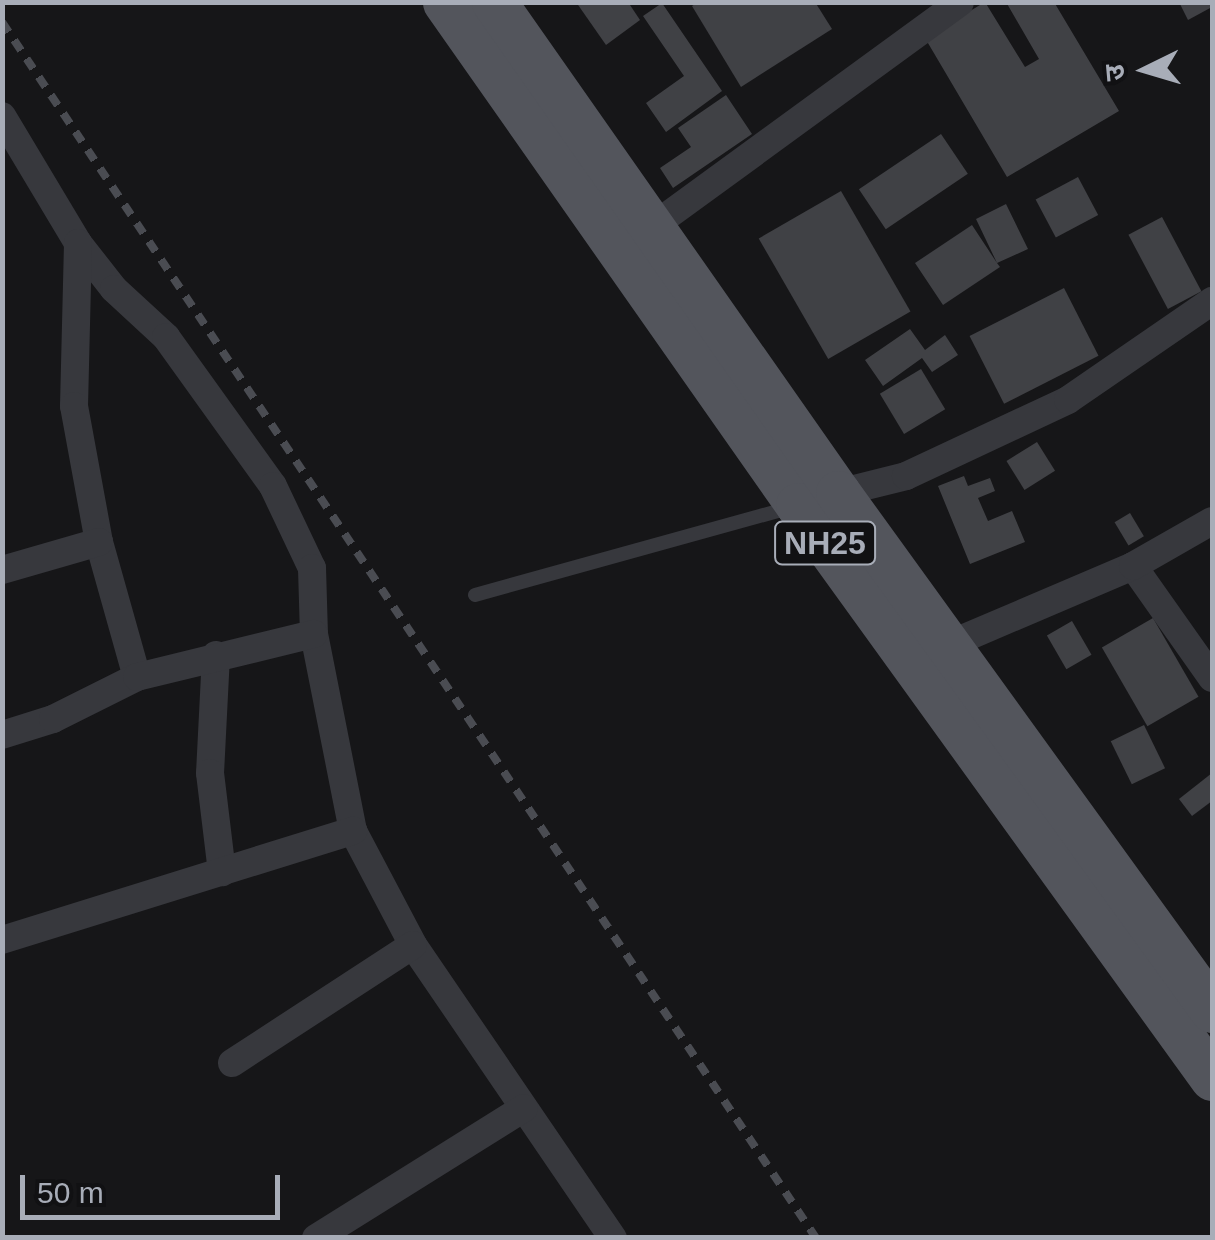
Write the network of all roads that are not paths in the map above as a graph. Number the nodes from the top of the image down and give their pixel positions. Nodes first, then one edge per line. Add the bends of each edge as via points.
1 (445, 2) edge
2 (494, 2) edge
3 (960, 2) edge
4 (2, 116) edge
5 (652, 227) junction
6 (78, 244) junction
7 (1212, 301) edge
8 (818, 499) junction
9 (1212, 521) edge
10 (99, 542) junction
11 (1133, 566) junction
12 (2, 570) edge
13 (475, 595) dead end
14 (314, 634) junction
15 (948, 645) junction
16 (216, 656) junction
17 (138, 677) junction
18 (1212, 678) edge
19 (2, 735) edge
20 (353, 831) junction
21 (222, 872) junction
22 (2, 940) edge
23 (413, 945) junction
24 (1212, 1010) edge
25 (232, 1063) dead end
26 (1212, 1078) edge
27 (524, 1108) junction
28 (316, 1238) edge
29 (613, 1238) edge

1 - 8 main road, NH25
2 - 5 main road, NH25
3 - 5 street
4 - 6 street
5 - 8 main road, NH25
6 - 10 street via 74,406
6 - 14 street via 166,337 274,486 312,568
7 - 8 street via 1068,400 906,476
8 - 13 lane
8 - 15 main road, NH25
8 - 26 main road, NH25
9 - 11 street
10 - 12 street
10 - 17 street
11 - 15 street
11 - 18 street
14 - 16 street
14 - 20 street
15 - 24 main road, NH25
16 - 17 street
16 - 21 street via 210,773
17 - 19 street via 54,719
20 - 21 street
20 - 23 street
21 - 22 street
23 - 25 street
23 - 27 street
27 - 28 street
27 - 29 street

